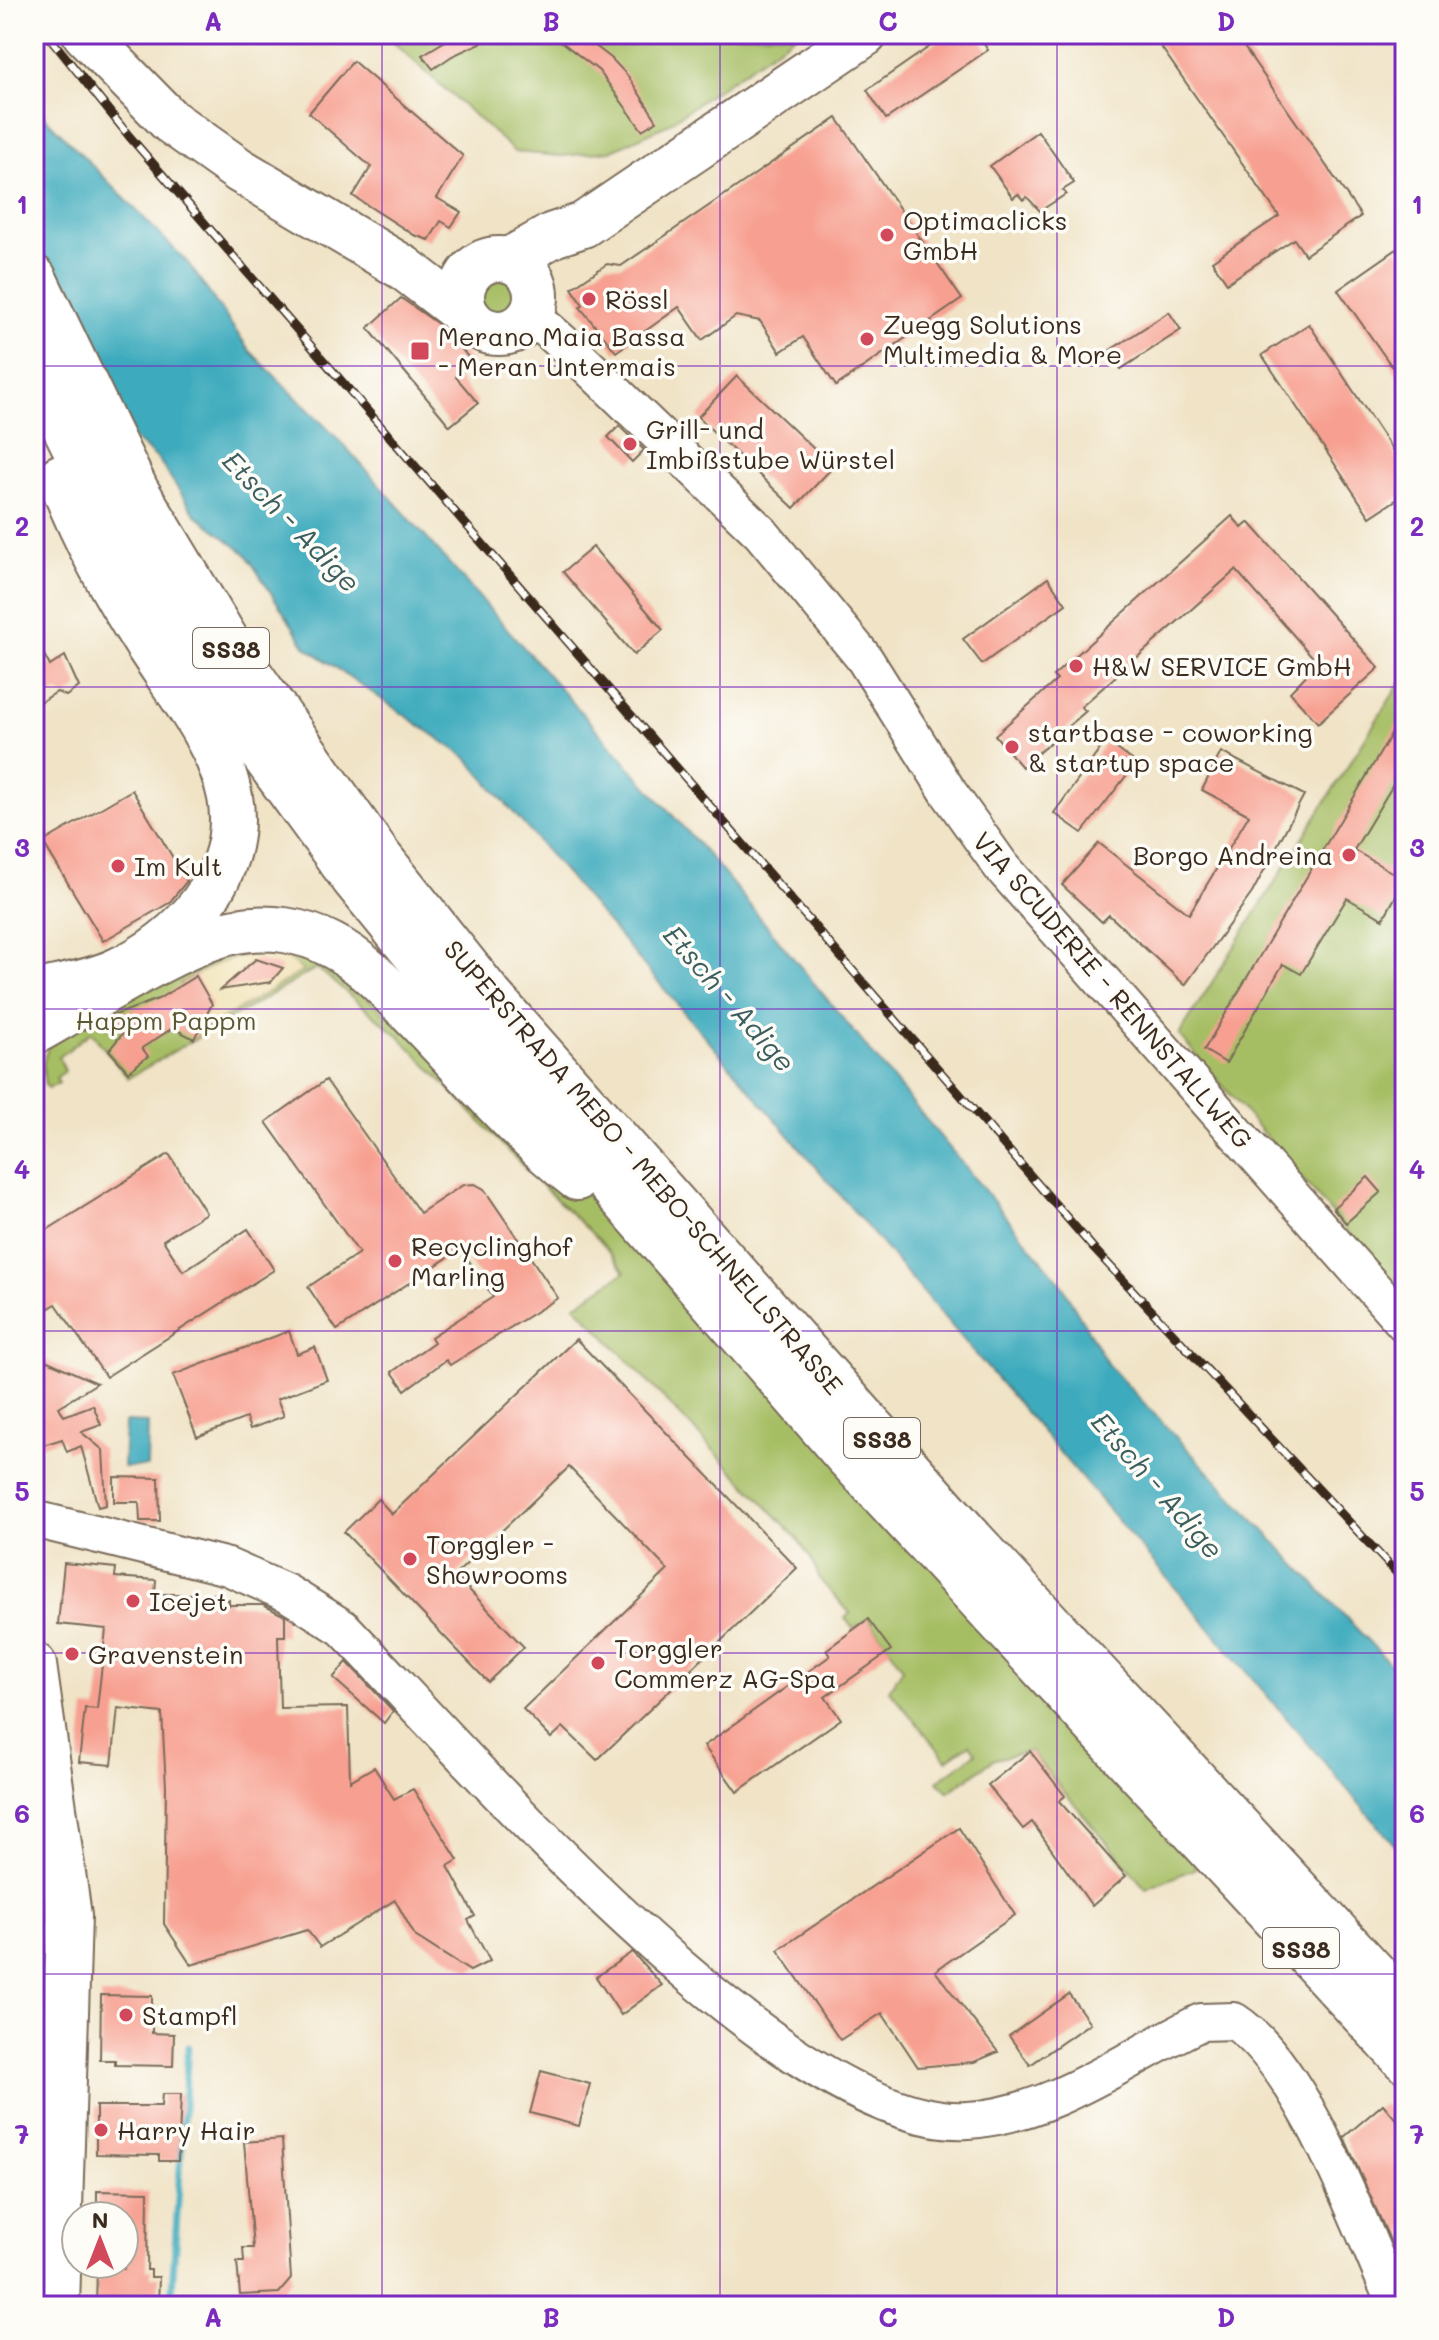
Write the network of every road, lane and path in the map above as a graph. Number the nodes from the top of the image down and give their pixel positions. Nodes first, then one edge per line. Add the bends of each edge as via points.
1 (85, 34) edge
2 (865, 34) edge
3 (404, 268) junction
4 (34, 278) edge
5 (510, 284) junction
6 (469, 318) junction
7 (34, 365) edge
8 (34, 396) edge
9 (34, 1024) edge
10 (669, 1249) junction
11 (1405, 1324) edge
12 (34, 1519) edge
13 (34, 1665) edge
14 (1405, 2006) edge
15 (1405, 2060) edge
16 (57, 2306) edge
17 (1396, 2306) edge

1 - 3 main road via 170,121 239,170
2 - 5 main road via 583,225
3 - 5 main road
3 - 6 main road
4 - 14 main road, SUPERSTRADA MEBO - MEBO-SCHNELLSTRASSE / SS38 via 105,430 159,529 228,643 377,854 490,996 972,1540
5 - 6 main road via 462,295
5 - 6 main road via 505,332 492,332
5 - 11 street, VIA SCUDERIE - RENNSTALLWEG via 547,329 761,533 864,658 1001,866
7 - 10 main road, SUPERSTRADA MEBO - MEBO-SCHNELLSTRASSE / SS38 via 108,515 286,789 499,1057
8 - 9 main road via 48,447 89,547 206,735 229,794 230,844 211,889 175,934 147,955 80,985
9 - 10 main road via 234,932 259,928 308,936 371,972 520,1130
10 - 15 main road, SUPERSTRADA MEBO - MEBO-SCHNELLSTRASSE / SS38 via 844,1453
12 - 17 street via 228,1567 287,1593 343,1628 621,1914 775,2041 879,2103 941,2119 1024,2110 1201,2022 1234,2021 1306,2106
13 - 16 main road via 69,1916

